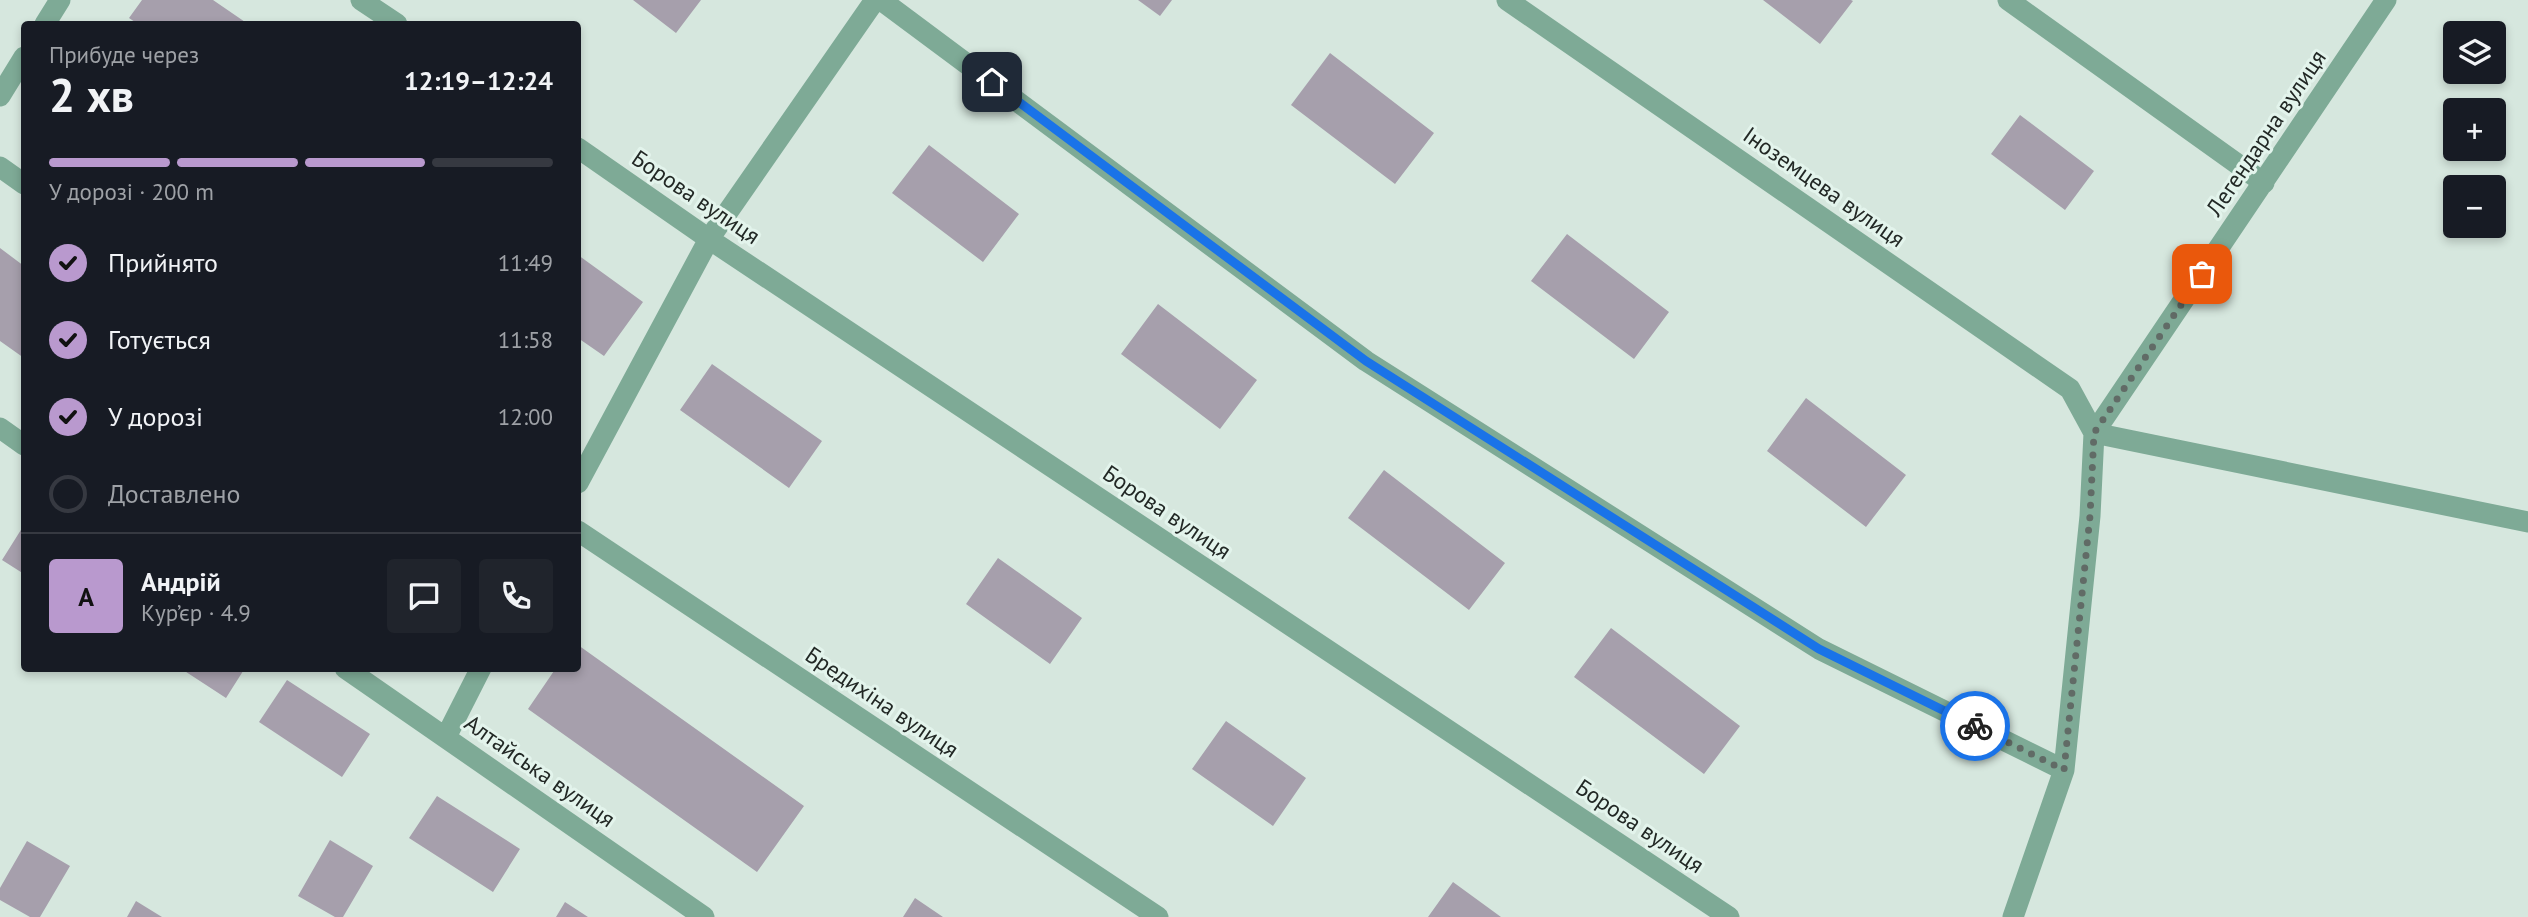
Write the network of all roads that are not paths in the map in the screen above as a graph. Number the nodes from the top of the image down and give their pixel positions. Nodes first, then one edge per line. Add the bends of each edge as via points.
1 (60, 0) edge
2 (361, 0) edge
3 (876, 0) edge
4 (881, 0) edge
5 (1507, 0) edge
6 (2008, 0) edge
7 (2386, 0) edge
8 (46, 21) edge
9 (392, 21) edge
10 (21, 62) edge
11 (0, 96) edge
12 (581, 150) edge
13 (0, 167) edge
14 (21, 182) edge
15 (2264, 183) junction
16 (709, 239) junction
17 (0, 428) edge
18 (2094, 433) junction
19 (21, 443) edge
20 (581, 477) edge
21 (2528, 522) edge
22 (581, 533) edge
23 (351, 672) edge
24 (479, 672) edge
25 (446, 737) junction
26 (2064, 770) junction
27 (704, 917) edge
28 (1158, 917) edge
29 (1729, 917) edge
30 (2013, 917) edge

1 - 8 street
2 - 9 street
3 - 16 street
4 - 26 street via 1366,361 1819,649
5 - 18 street, Іноземцева вулиця via 2070,389
6 - 15 street
7 - 15 street, Легендарна вулиця
10 - 11 street
12 - 16 street, Борова вулиця
13 - 14 street
15 - 18 street, Легендарна вулиця
16 - 20 street
16 - 29 street, Борова вулиця
17 - 19 street
18 - 21 street
18 - 26 street
22 - 28 street, Бредихіна вулиця
23 - 25 street, Алтайська вулиця
24 - 25 street
25 - 27 street, Алтайська вулиця
26 - 30 street

